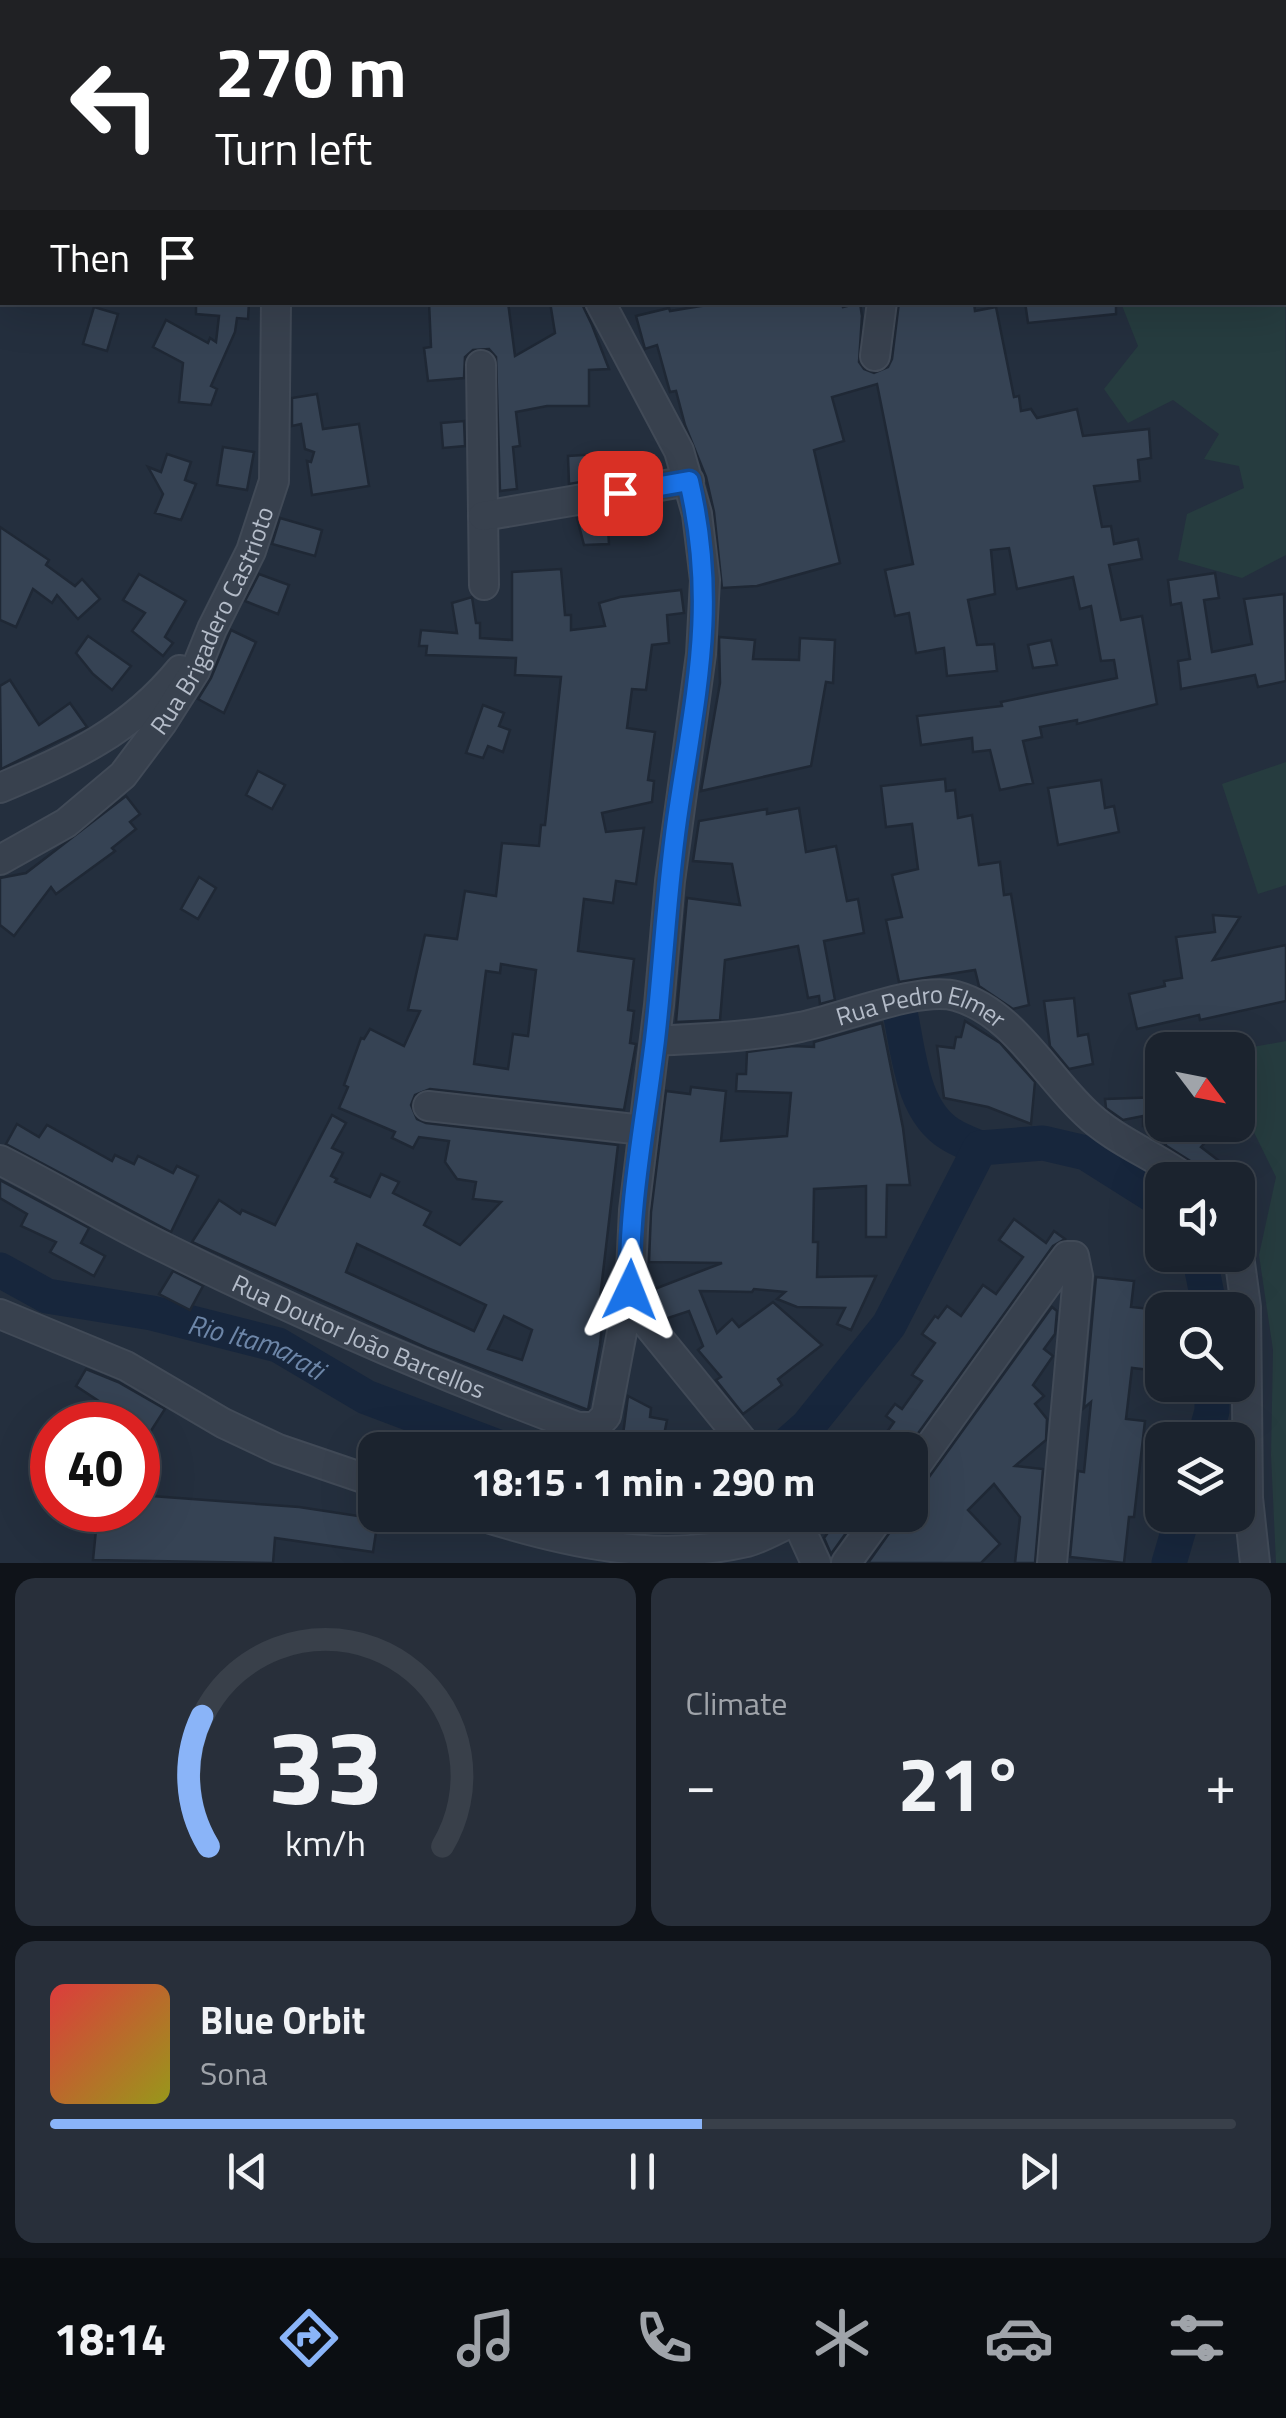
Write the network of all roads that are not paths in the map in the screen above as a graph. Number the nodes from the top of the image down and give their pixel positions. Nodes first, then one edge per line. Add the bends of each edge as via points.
1 (276, 305) edge
2 (602, 305) edge
3 (882, 305) edge
4 (875, 356) dead end
5 (482, 365) dead end
6 (689, 481) junction
7 (483, 516) junction
8 (484, 585) dead end
9 (212, 629) junction
10 (0, 788) edge
11 (0, 860) edge
12 (655, 1041) junction
13 (428, 1106) dead end
14 (643, 1130) junction
15 (0, 1160) edge
16 (1160, 1162) edge
17 (1241, 1272) edge
18 (630, 1290) junction
19 (0, 1314) edge
20 (735, 1432) edge
21 (928, 1449) edge
22 (358, 1476) edge
23 (542, 1532) edge
24 (768, 1532) edge
25 (802, 1532) edge
26 (869, 1532) edge
27 (816, 1563) edge
28 (846, 1563) edge
29 (1052, 1563) edge
30 (1255, 1563) edge

1 - 9 street, Rua Brigadero Castrioto via 274,481 251,551
2 - 6 street
3 - 4 street
5 - 7 street
6 - 7 street
6 - 12 street via 702,546 705,612
7 - 8 street
9 - 10 street via 135,718
9 - 11 street, Rua Brigadero Castrioto via 180,698 122,774 66,822
12 - 14 street
12 - 16 street, Rua Pedro Elmer via 799,1028 925,995 956,996 994,1017 1088,1115
13 - 14 street
14 - 18 street
15 - 18 street, Rua Doutor João Barcellos via 242,1286 446,1378 578,1427 595,1427 606,1416
17 - 30 street
18 - 20 street via 644,1320
19 - 22 street via 126,1366 278,1449
21 - 29 street via 1067,1256 1074,1256 1078,1276
23 - 24 street via 624,1554 680,1556
25 - 27 street
26 - 28 street

